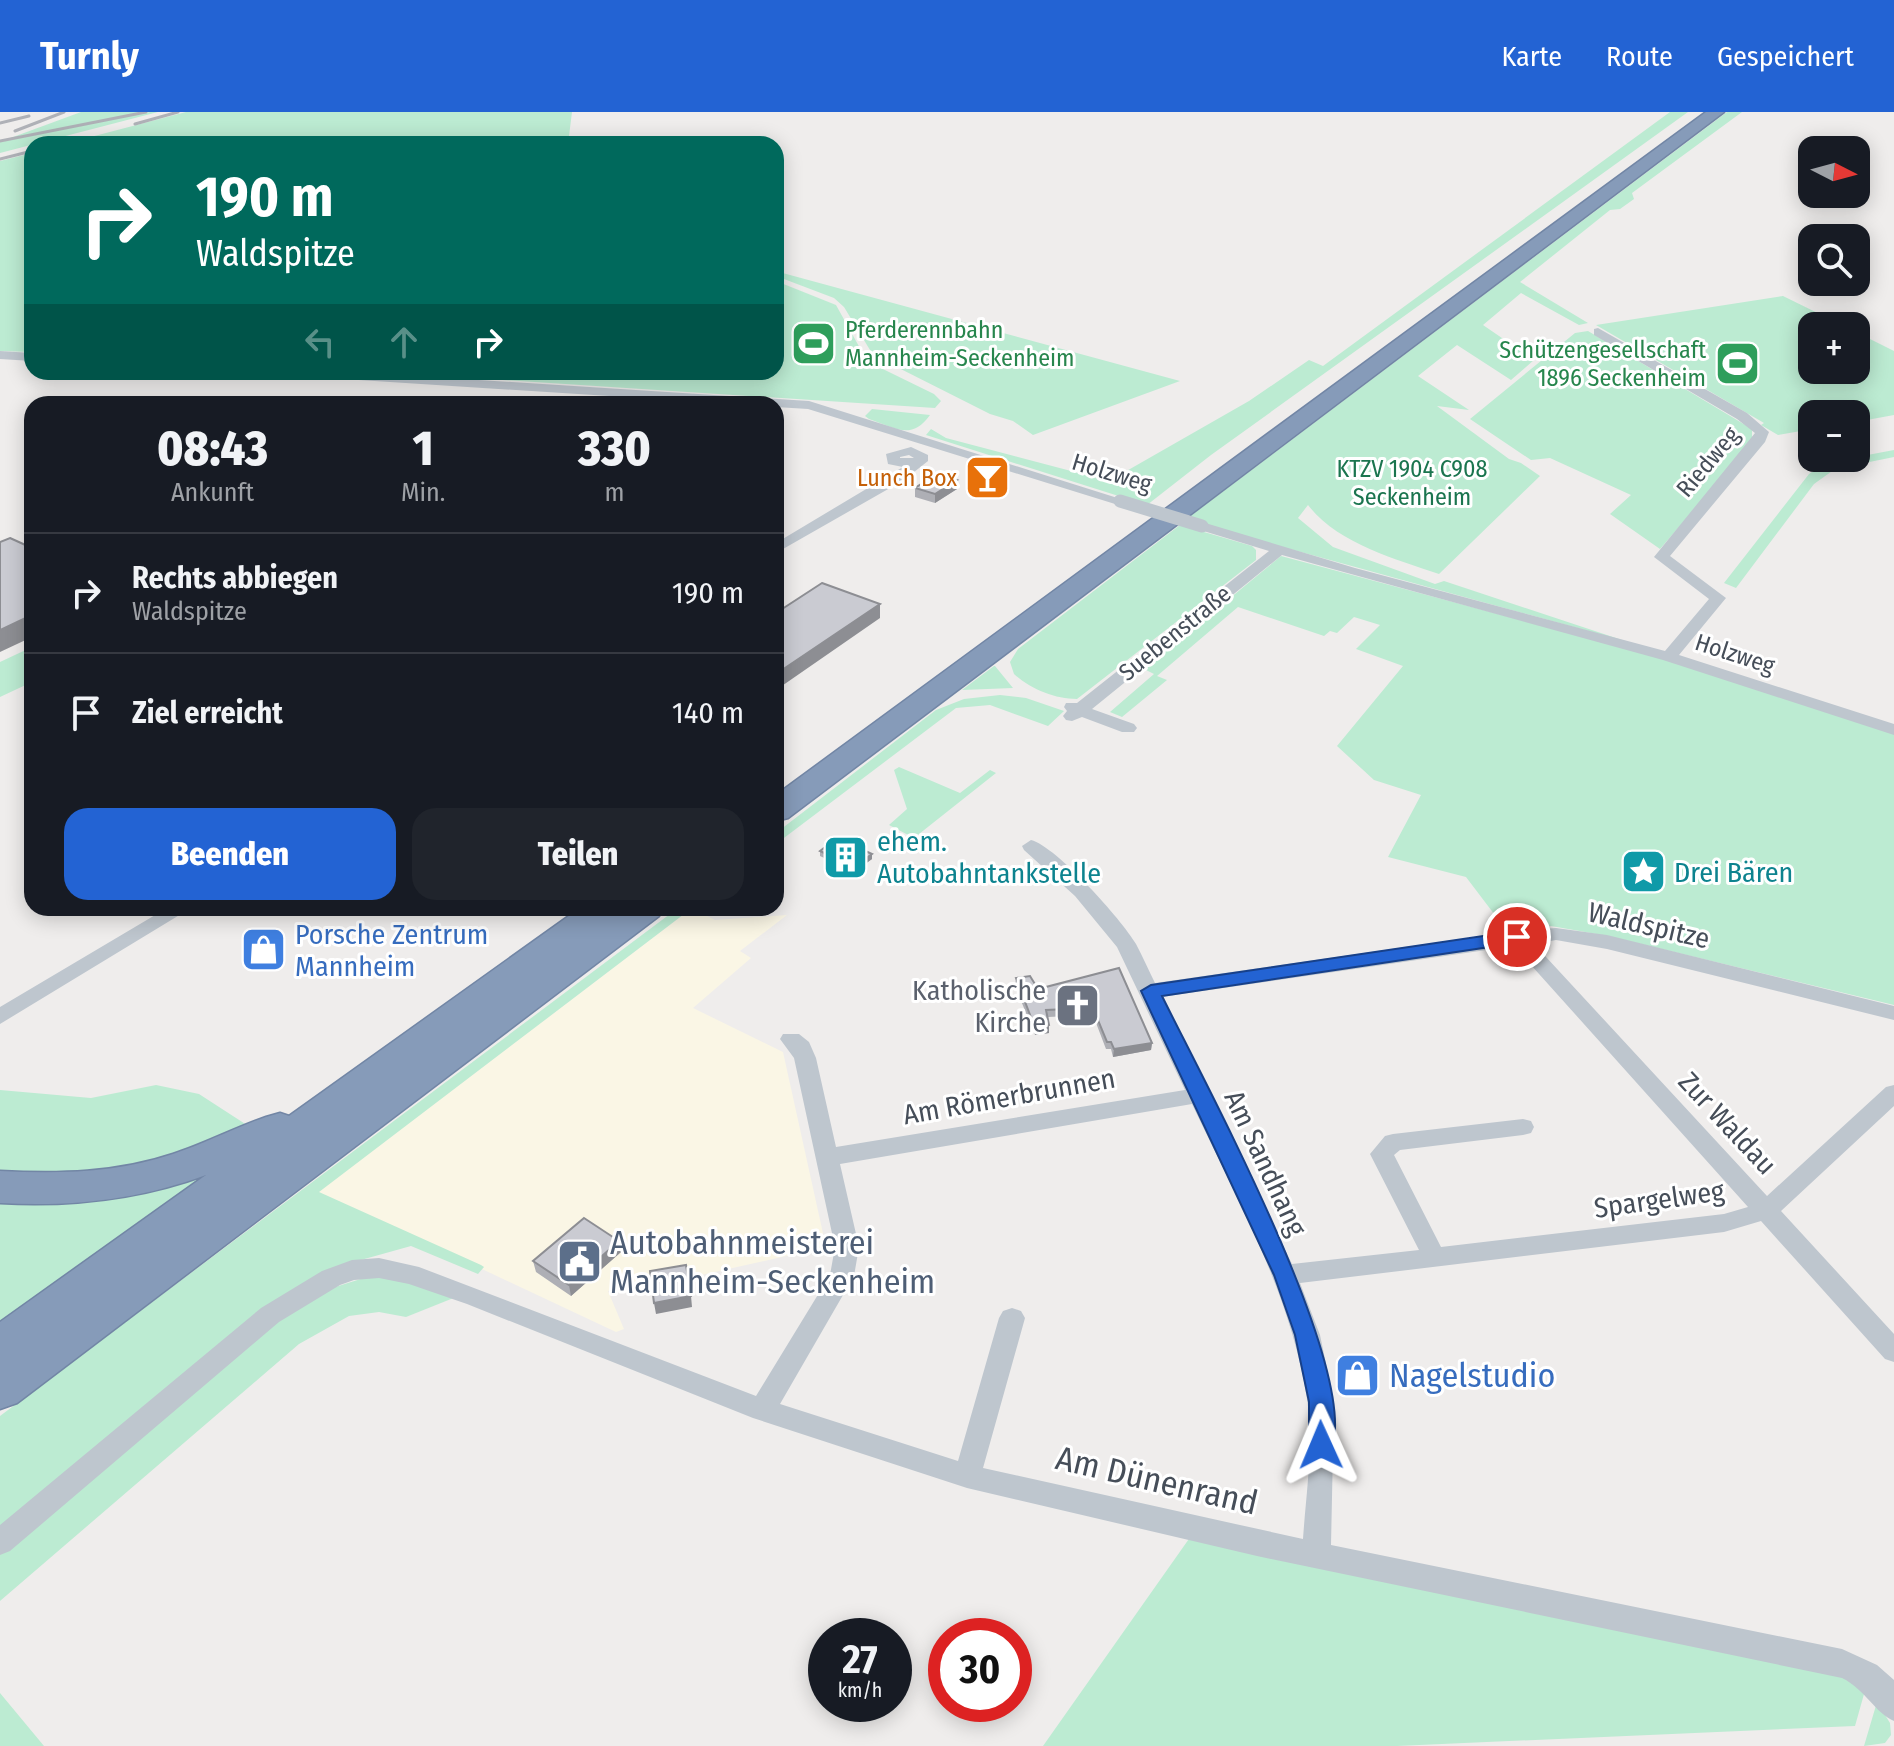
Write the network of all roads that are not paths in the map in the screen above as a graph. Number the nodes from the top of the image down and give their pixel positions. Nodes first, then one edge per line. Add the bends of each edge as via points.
1 (1697, 112) edge
2 (1716, 112) edge
3 (1598, 332) dead end
4 (0, 355) edge
5 (24, 356) edge
6 (428, 380) edge
7 (691, 396) edge
8 (784, 402) edge
9 (932, 442) junction
10 (914, 458) junction
11 (888, 482) junction
12 (784, 544) edge
13 (1278, 551) junction
14 (1669, 657) junction
15 (1128, 728) dead end
16 (1894, 730) edge
17 (784, 777) edge
18 (784, 805) edge
19 (1031, 846) dead end
20 (168, 916) edge
21 (593, 916) edge
22 (635, 916) edge
23 (1517, 937) junction
24 (1151, 991) junction
25 (1894, 1013) edge
26 (0, 1017) edge
27 (791, 1039) dead end
28 (1894, 1093) edge
29 (1200, 1095) junction
30 (322, 1114) junction
31 (1523, 1127) dead end
32 (828, 1157) junction
33 (0, 1187) edge
34 (1767, 1210) junction
35 (1434, 1256) junction
36 (1285, 1275) junction
37 (1012, 1318) dead end
38 (0, 1347) edge
39 (1894, 1351) edge
40 (0, 1389) edge
41 (762, 1410) junction
42 (967, 1476) junction
43 (0, 1542) edge
44 (1316, 1555) junction
45 (1894, 1706) edge

1 - 17 highway
2 - 18 highway
3 - 14 street, Riedweg via 1762,432 1661,557 1718,598
4 - 5 street
6 - 7 street, Holzweg
8 - 9 street, Holzweg
9 - 10 street
9 - 13 street, Holzweg, bridge
10 - 11 street
10 - 11 street via 893,453
11 - 12 street
13 - 14 street, Holzweg
13 - 15 street, Suebenstraße via 1073,711
14 - 16 street, Holzweg
19 - 24 street, Am Sandhang via 1095,903
20 - 26 street
21 - 30 highway
22 - 40 highway
23 - 24 street, Waldspitze
23 - 25 street, Waldspitze via 1587,937
23 - 34 street, Zur Waldau
24 - 29 street, Am Sandhang
27 - 32 street via 805,1058
28 - 34 street, Spargelweg
29 - 32 street, Am Römerbrunnen
29 - 36 street, Am Sandhang
30 - 33 highway via 149,1177 72,1189
30 - 38 highway
31 - 35 street via 1393,1142 1382,1154
32 - 41 street via 847,1247 842,1276
34 - 35 street, Spargelweg via 1724,1223
34 - 39 street, Zur Waldau
35 - 36 street, Spargelweg
36 - 44 street, Am Sandhang via 1307,1335 1321,1402
37 - 42 street
41 - 42 street, Am Dünenrand
41 - 43 street, Am Dünenrand via 410,1274 352,1270 270,1315
42 - 44 street, Am Dünenrand
44 - 45 street, Am Dünenrand via 1842,1664 1867,1673

